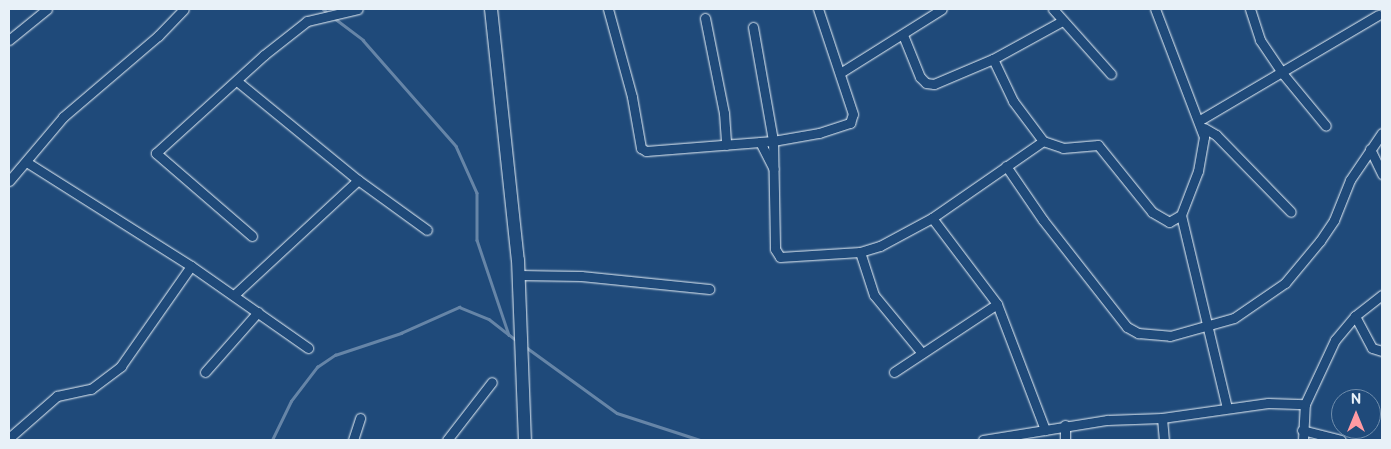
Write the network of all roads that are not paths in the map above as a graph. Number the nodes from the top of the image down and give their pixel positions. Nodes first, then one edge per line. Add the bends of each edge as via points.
1 (32, 9) edge
2 (47, 9) edge
3 (184, 9) edge
4 (358, 9) edge
5 (491, 9) edge
6 (608, 9) edge
7 (818, 9) edge
8 (942, 9) edge
9 (1053, 9) edge
10 (1155, 9) edge
11 (1250, 9) edge
12 (39, 16) junction
13 (1378, 16) dead end
14 (705, 18) dead end
15 (1062, 21) junction
16 (753, 27) dead end
17 (903, 35) junction
18 (9, 40) edge
19 (993, 59) junction
20 (840, 74) junction
21 (1111, 74) dead end
22 (1283, 74) junction
23 (237, 81) junction
24 (1202, 124) junction
25 (1326, 126) dead end
26 (1382, 133) edge
27 (773, 141) junction
28 (1044, 141) junction
29 (760, 142) junction
30 (726, 144) junction
31 (1370, 149) junction
32 (28, 163) junction
33 (1006, 166) junction
34 (775, 172) junction
35 (1382, 174) edge
36 (358, 180) junction
37 (9, 181) edge
38 (1291, 212) dead end
39 (1181, 215) junction
40 (932, 218) junction
41 (427, 230) dead end
42 (252, 236) dead end
43 (860, 252) junction
44 (191, 266) junction
45 (519, 275) junction
46 (709, 289) dead end
47 (234, 295) junction
48 (1382, 295) edge
49 (997, 304) junction
50 (258, 312) junction
51 (1355, 316) junction
52 (1209, 326) junction
53 (308, 348) dead end
54 (1382, 351) edge
55 (922, 354) junction
56 (205, 372) dead end
57 (894, 372) dead end
58 (492, 382) dead end
59 (1304, 404) junction
60 (1227, 408) junction
61 (360, 418) dead end
62 (1162, 418) junction
63 (1066, 425) junction
64 (1045, 430) junction
65 (1302, 430) junction
66 (9, 438) edge
67 (353, 440) edge
68 (447, 440) edge
69 (526, 440) edge
70 (983, 440) edge
71 (1064, 440) edge
72 (1164, 440) edge
73 (1303, 440) edge
74 (1341, 440) edge

1 - 12 street
2 - 12 street
3 - 32 street via 158,36 63,117
4 - 23 street via 308,21
5 - 45 street
6 - 30 street via 643,150
7 - 20 street
8 - 17 street
9 - 15 street
10 - 24 street
11 - 22 street via 1260,40
12 - 18 street
13 - 22 street
14 - 30 street via 724,113
15 - 19 street
15 - 21 street
16 - 27 street
17 - 19 street via 926,83 934,84
17 - 20 street
19 - 28 street via 1014,101
20 - 27 street via 853,114 850,123 819,133
22 - 24 street
22 - 25 street
23 - 36 street
23 - 42 street via 156,153
24 - 38 street
24 - 39 street via 1204,145 1198,171
26 - 31 street
27 - 29 street
27 - 34 street
28 - 33 street
28 - 39 street via 1064,148 1098,145 1152,212 1169,222
29 - 30 street
29 - 34 street
31 - 35 street
31 - 52 street via 1350,180 1334,220 1285,283 1234,318
32 - 37 street
32 - 44 street
33 - 40 street
33 - 52 street via 1043,220 1127,327 1138,333 1170,336
34 - 43 street via 777,255
36 - 41 street
36 - 47 street
39 - 52 street
40 - 43 street via 880,246
40 - 49 street
43 - 55 street via 874,294
44 - 47 street
44 - 66 street via 121,366 91,389 56,396
45 - 46 street via 581,276
45 - 69 street
47 - 50 street
48 - 51 street
49 - 55 street
49 - 64 street
50 - 53 street
50 - 56 street
51 - 54 street via 1372,348
51 - 59 street via 1335,340
52 - 60 street
55 - 57 street
58 - 68 street
59 - 60 street
59 - 65 street
60 - 62 street
61 - 67 street
62 - 63 street
62 - 72 street
63 - 64 street
63 - 71 street
64 - 70 street
65 - 73 street
65 - 74 street

